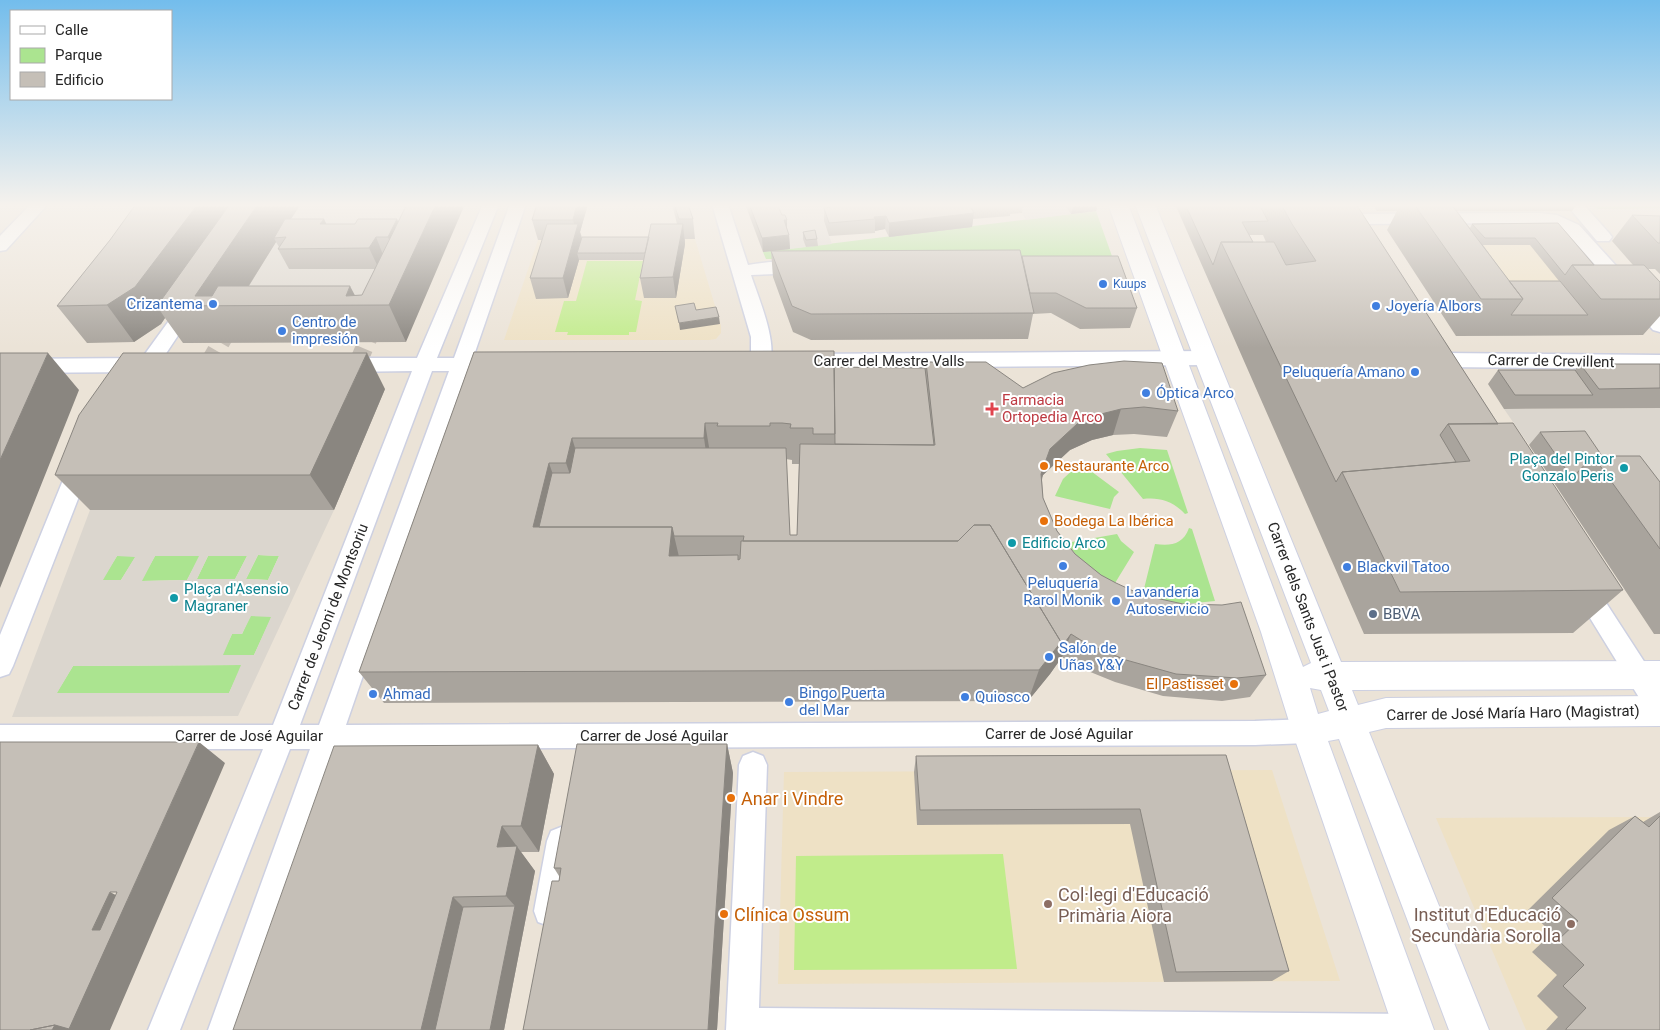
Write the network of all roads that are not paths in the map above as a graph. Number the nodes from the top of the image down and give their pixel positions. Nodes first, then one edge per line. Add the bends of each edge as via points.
1 (471, 252) edge
2 (501, 252) edge
3 (736, 252) edge
4 (1135, 252) edge
5 (1164, 252) edge
6 (1594, 252) edge
7 (824, 268) edge
8 (742, 272) junction
9 (198, 293) edge
10 (1660, 326) edge
11 (1429, 340) edge
12 (1176, 358) junction
13 (1207, 358) junction
14 (1660, 362) edge
15 (460, 364) junction
16 (519, 364) edge
17 (329, 365) edge
18 (424, 365) junction
19 (0, 366) edge
20 (120, 366) junction
21 (148, 366) junction
22 (168, 366) edge
23 (111, 388) edge
24 (89, 443) edge
25 (1572, 568) edge
26 (0, 666) edge
27 (1649, 675) edge
28 (1291, 676) junction
29 (1331, 676) junction
30 (1660, 710) edge
31 (1349, 722) junction
32 (1308, 731) junction
33 (327, 736) junction
34 (0, 737) edge
35 (281, 737) junction
36 (578, 737) junction
37 (753, 765) dead end
38 (574, 766) edge
39 (566, 815) edge
40 (545, 932) edge
41 (742, 1027) edge
42 (866, 1028) edge
43 (164, 1030) edge
44 (224, 1030) edge
45 (1414, 1030) edge
46 (1469, 1030) edge

1 - 18 street, Carrer de Jeroni de Montsoriu
2 - 15 street
3 - 8 street
4 - 12 street
5 - 13 street, Carrer dels Sants Just i Pastor
6 - 10 street
7 - 8 street via 765,268
8 - 12 street, Carrer del Mestre Valls via 761,337 751,362
9 - 21 street
11 - 14 street, Carrer de Crevillent via 1447,368
12 - 13 street, Carrer del Mestre Valls
12 - 28 street
13 - 29 street, Carrer dels Sants Just i Pastor
15 - 16 street
15 - 18 street
15 - 33 street
17 - 18 street
18 - 35 street, Carrer de Jeroni de Montsoriu
19 - 20 street
20 - 21 street
20 - 23 street
21 - 22 street
24 - 26 street
25 - 27 street, Carrer de José María Haro (Magistrat)
27 - 29 street
27 - 30 street, Carrer de José María Haro (Magistrat)
28 - 29 street
28 - 32 street
29 - 31 street, Carrer dels Sants Just i Pastor
30 - 31 street, Carrer de José María Haro (Magistrat) via 1386,714
31 - 32 street, Carrer de José María Haro (Magistrat)
31 - 46 street, Carrer dels Sants Just i Pastor
32 - 36 street, Carrer de José Aguilar
32 - 45 street
33 - 35 street, Carrer de José Aguilar
33 - 36 street, Carrer de José Aguilar
33 - 44 street
34 - 35 street, Carrer de José Aguilar
35 - 43 street, Carrer de Jeroni de Montsoriu
36 - 38 street
37 - 41 street
39 - 40 street
41 - 42 street
42 - 45 street

